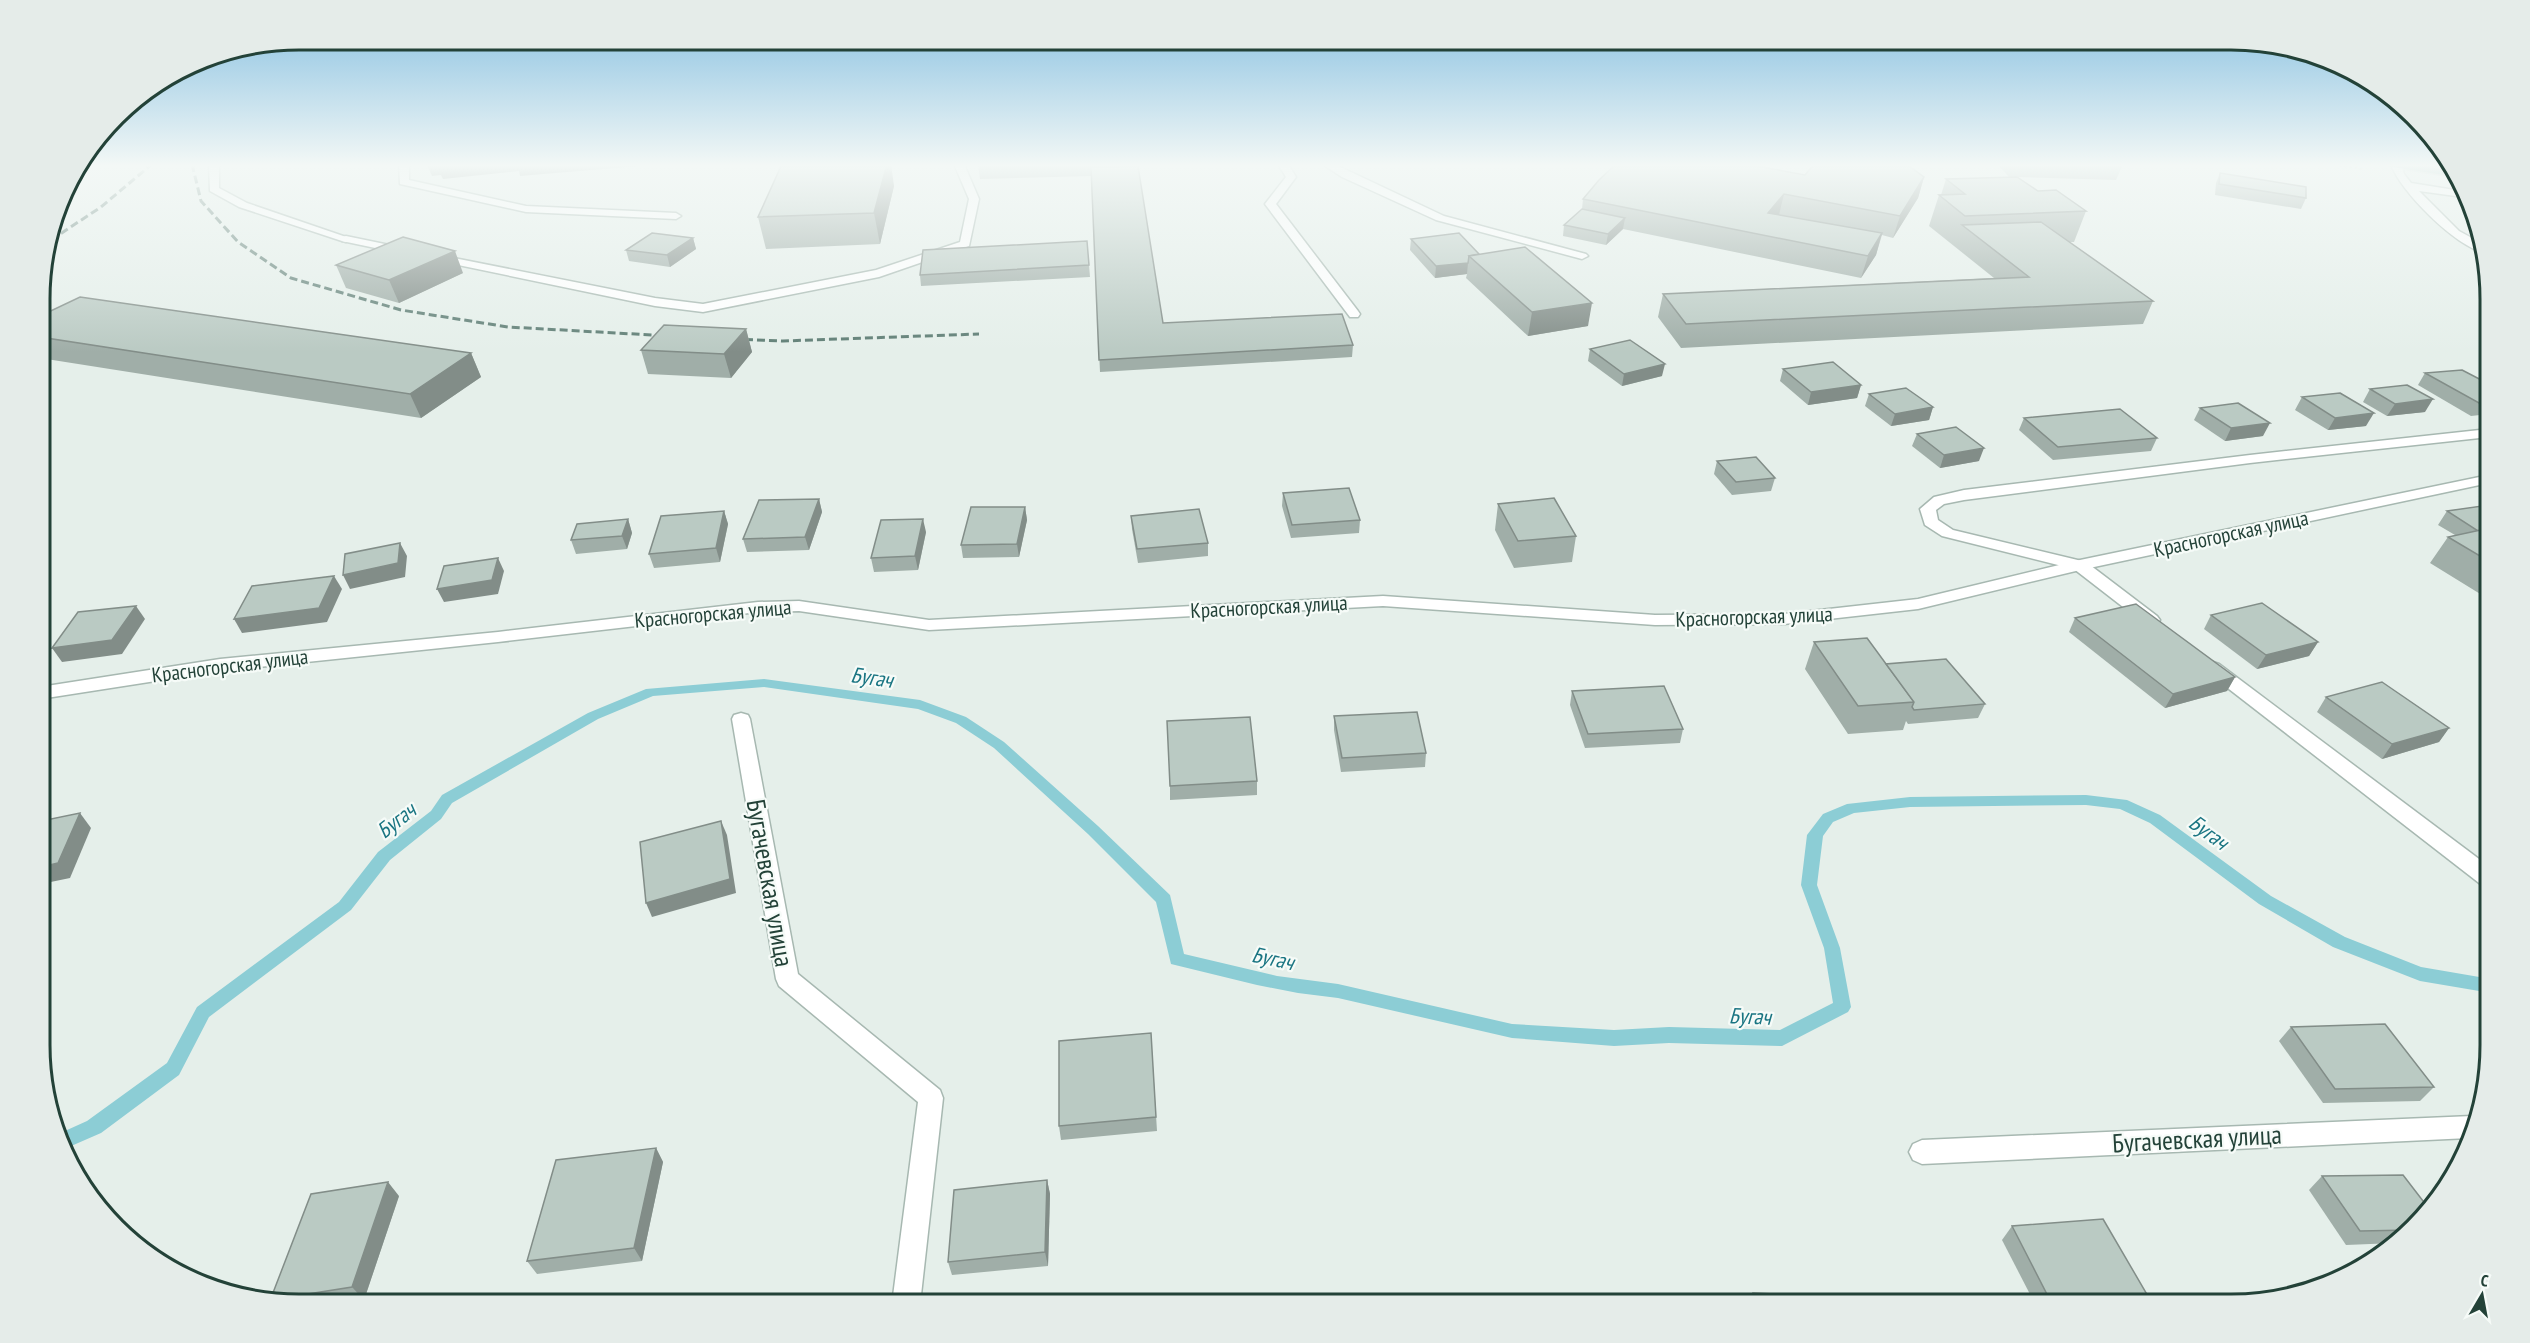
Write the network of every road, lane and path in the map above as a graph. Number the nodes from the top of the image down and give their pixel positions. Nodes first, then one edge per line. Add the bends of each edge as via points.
1 (309, 227) edge
2 (968, 227) edge
3 (1287, 227) edge
4 (1472, 227) edge
5 (2449, 227) edge
6 (2475, 244) edge
7 (1582, 256) dead end
8 (1354, 314) dead end
9 (2481, 434) edge
10 (2481, 481) edge
11 (2080, 566) junction
12 (2164, 630) edge
13 (2201, 658) edge
14 (50, 691) edge
15 (741, 719) dead end
16 (2481, 872) edge
17 (2467, 1126) edge
18 (1922, 1152) dead end
19 (907, 1294) edge

1 - 2 street via 346,239 655,302 702,308 879,273 965,244
3 - 8 street
4 - 7 street
5 - 6 street
9 - 11 street via 1964,495 1939,500 1928,509 1931,522 1948,533
10 - 11 street, Красногорская улица
11 - 12 street
11 - 14 street, Красногорская улица via 1918,604 1784,619 1655,620 1383,601 929,625 799,606 758,607 220,665
13 - 16 street
15 - 19 street, Бугачевская улица via 787,979 931,1098
17 - 18 street, Бугачевская улица

